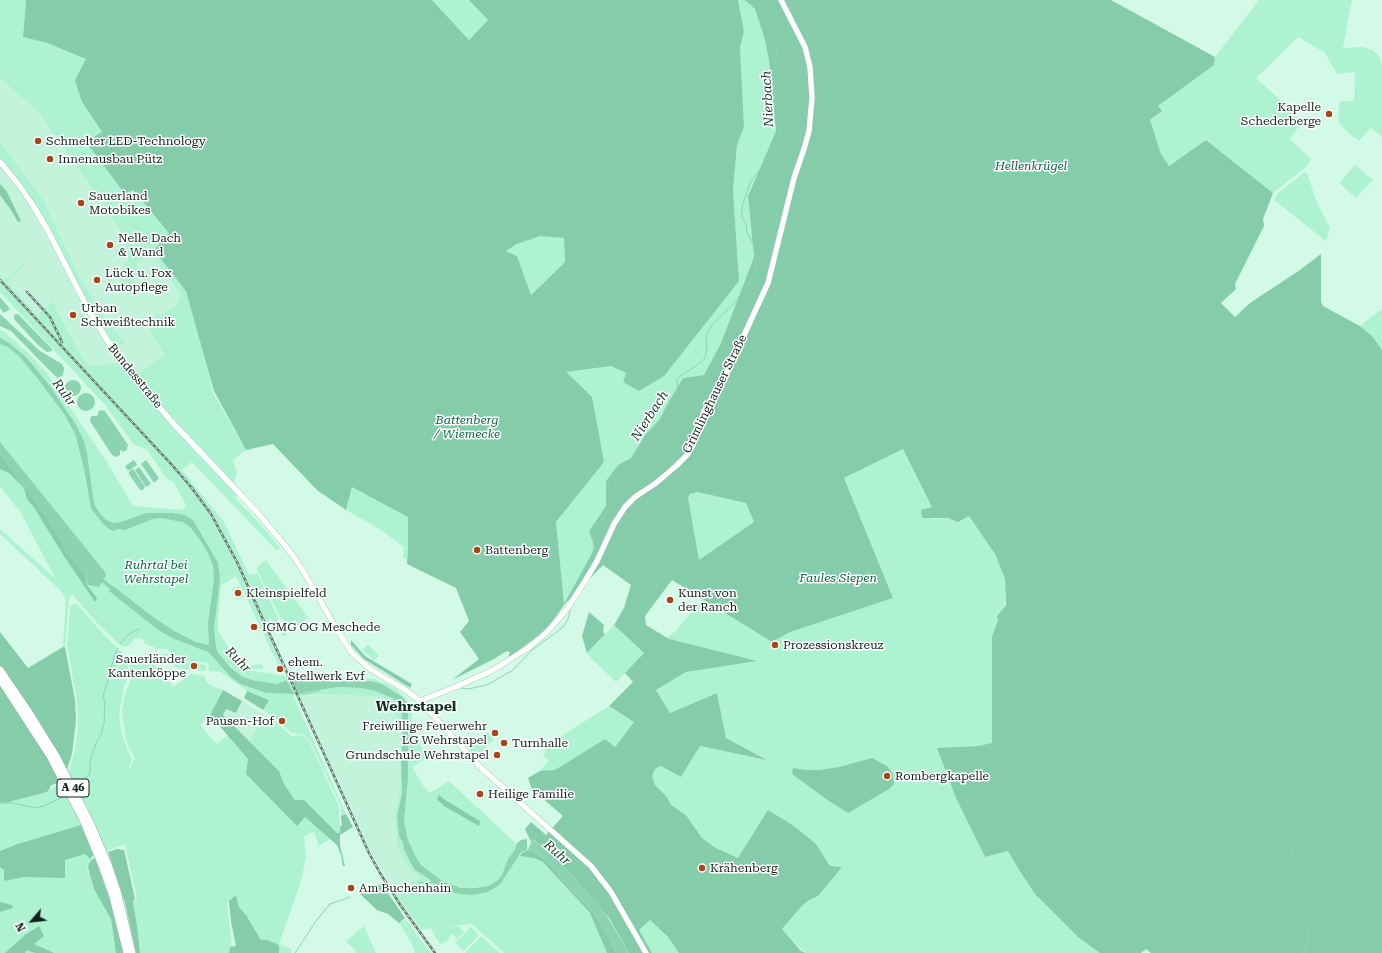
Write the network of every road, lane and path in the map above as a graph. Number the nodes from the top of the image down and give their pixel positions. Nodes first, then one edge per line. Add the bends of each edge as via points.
1 (781, 0) edge
2 (0, 162) edge
3 (0, 670) edge
4 (0, 679) edge
5 (420, 701) junction
6 (106, 868) junction
7 (127, 953) edge
8 (132, 953) edge
9 (646, 953) edge

1 - 5 main road, Grimlinghauser Straße via 806,51 811,72 812,103 807,138 794,178 768,283 728,370 704,411 692,448 676,466 622,510 594,567 575,598 544,635 507,661 471,680
2 - 5 main road, Bundesstraße via 34,207 88,309 117,356 287,549 305,574 351,652 370,669
3 - 6 highway, A 46 via 56,756 79,799
4 - 6 highway, A 46 via 37,735 74,800
5 - 9 main road, Bundesstraße via 480,767 598,874
6 - 7 highway, A 46
6 - 8 highway, A 46 via 124,916

